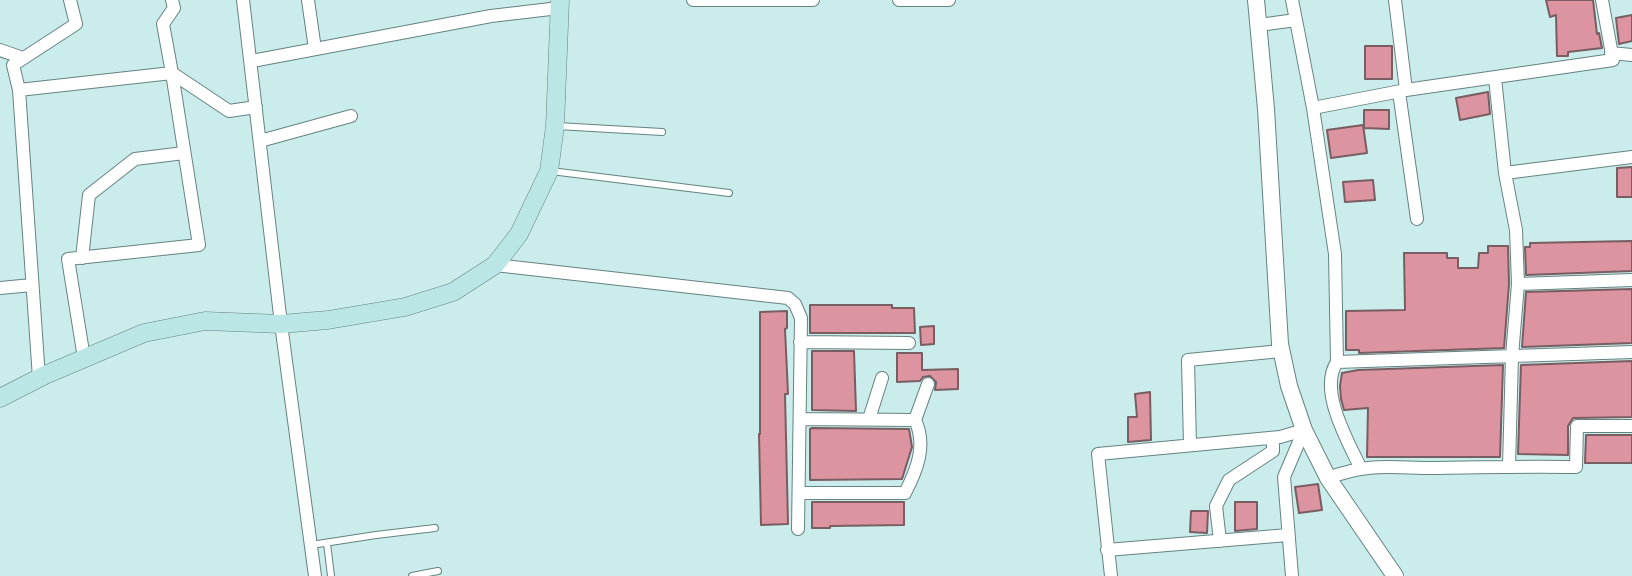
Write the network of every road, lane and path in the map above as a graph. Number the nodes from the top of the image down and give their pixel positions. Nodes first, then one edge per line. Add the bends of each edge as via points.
1 (70, 0) edge
2 (172, 0) edge
3 (243, 0) edge
4 (308, 0) edge
5 (693, 0) edge
6 (813, 0) edge
7 (898, 0) edge
8 (948, 0) edge
9 (1256, 0) edge
10 (1292, 0) edge
11 (1395, 0) edge
12 (1601, 0) edge
13 (559, 4) edge
14 (1296, 20) junction
15 (1259, 25) junction
16 (315, 49) junction
17 (0, 50) edge
18 (1611, 52) junction
19 (1632, 55) edge
20 (23, 58) junction
21 (252, 61) junction
22 (172, 73) junction
23 (1495, 78) junction
24 (19, 90) junction
25 (1402, 91) junction
26 (256, 107) junction
27 (1313, 108) junction
28 (351, 116) dead end
29 (555, 126) junction
30 (662, 132) dead end
31 (260, 141) junction
32 (184, 153) junction
33 (1632, 157) edge
34 (549, 171) junction
35 (1505, 173) junction
36 (729, 193) dead end
37 (1416, 219) dead end
38 (82, 258) junction
39 (495, 265) junction
40 (1632, 280) edge
41 (32, 285) junction
42 (1518, 285) junction
43 (0, 288) edge
44 (281, 324) junction
45 (800, 342) junction
46 (909, 343) dead end
47 (1281, 351) junction
48 (1632, 352) edge
49 (1512, 356) junction
50 (84, 358) junction
51 (1337, 362) junction
52 (39, 377) junction
53 (882, 377) dead end
54 (928, 384) dead end
55 (0, 398) edge
56 (800, 419) junction
57 (869, 419) junction
58 (915, 420) junction
59 (1632, 426) edge
60 (1304, 430) junction
61 (1273, 438) junction
62 (1190, 446) junction
63 (1509, 466) junction
64 (1360, 467) junction
65 (1328, 478) junction
66 (799, 493) junction
67 (435, 528) dead end
68 (799, 529) dead end
69 (1288, 535) junction
70 (1220, 541) junction
71 (327, 543) junction
72 (311, 545) junction
73 (1107, 550) junction
74 (438, 570) dead end
75 (315, 576) edge
76 (331, 576) edge
77 (412, 576) edge
78 (1111, 576) edge
79 (1292, 576) edge
80 (1395, 576) edge

1 - 20 street via 76,24
2 - 22 street via 174,8 163,24
3 - 21 street
4 - 16 street
5 - 6 street
7 - 8 street
9 - 15 street
10 - 14 street
11 - 25 street
12 - 18 street
13 - 16 street
13 - 29 main road
14 - 15 street
14 - 27 street
15 - 47 street
16 - 21 street
17 - 20 street
18 - 19 street
18 - 23 street via 1613,60
20 - 24 street via 13,65
21 - 26 street
22 - 24 street
22 - 26 street via 229,111
22 - 32 street
23 - 25 street
23 - 35 street
24 - 41 street
25 - 27 street
25 - 37 street
26 - 31 street
27 - 51 street via 1335,254
28 - 31 street
29 - 30 lane
29 - 34 main road
31 - 44 street
32 - 38 street via 135,159 89,195
32 - 38 street via 199,245
33 - 35 street
34 - 36 lane
34 - 39 main road via 519,233
35 - 42 street via 1516,230
38 - 50 street via 68,259
39 - 44 main road via 453,292 405,307
39 - 45 street via 788,298 801,318
40 - 42 street
41 - 43 street
41 - 52 street
42 - 49 street
44 - 50 main road via 205,321 144,333
44 - 72 street
45 - 46 street
45 - 56 street
47 - 60 street
47 - 62 street via 1188,360
48 - 49 street
49 - 51 street
49 - 63 street
50 - 52 main road
51 - 64 street via 1331,385 1337,418
52 - 55 main road
53 - 57 street
54 - 58 street
56 - 57 street
56 - 66 street
57 - 58 street
58 - 66 street via 921,433 917,469 905,493
59 - 63 street via 1577,426 1576,467
60 - 61 street
60 - 65 street
60 - 69 street via 1284,477
61 - 62 street
61 - 70 street via 1273,452 1224,489 1216,506
62 - 73 street via 1098,454
63 - 64 street
64 - 65 street
65 - 80 street
66 - 68 street
67 - 71 lane
69 - 70 street
69 - 79 street
70 - 73 street
71 - 72 lane
71 - 76 lane
72 - 75 street
73 - 78 street
74 - 77 lane

